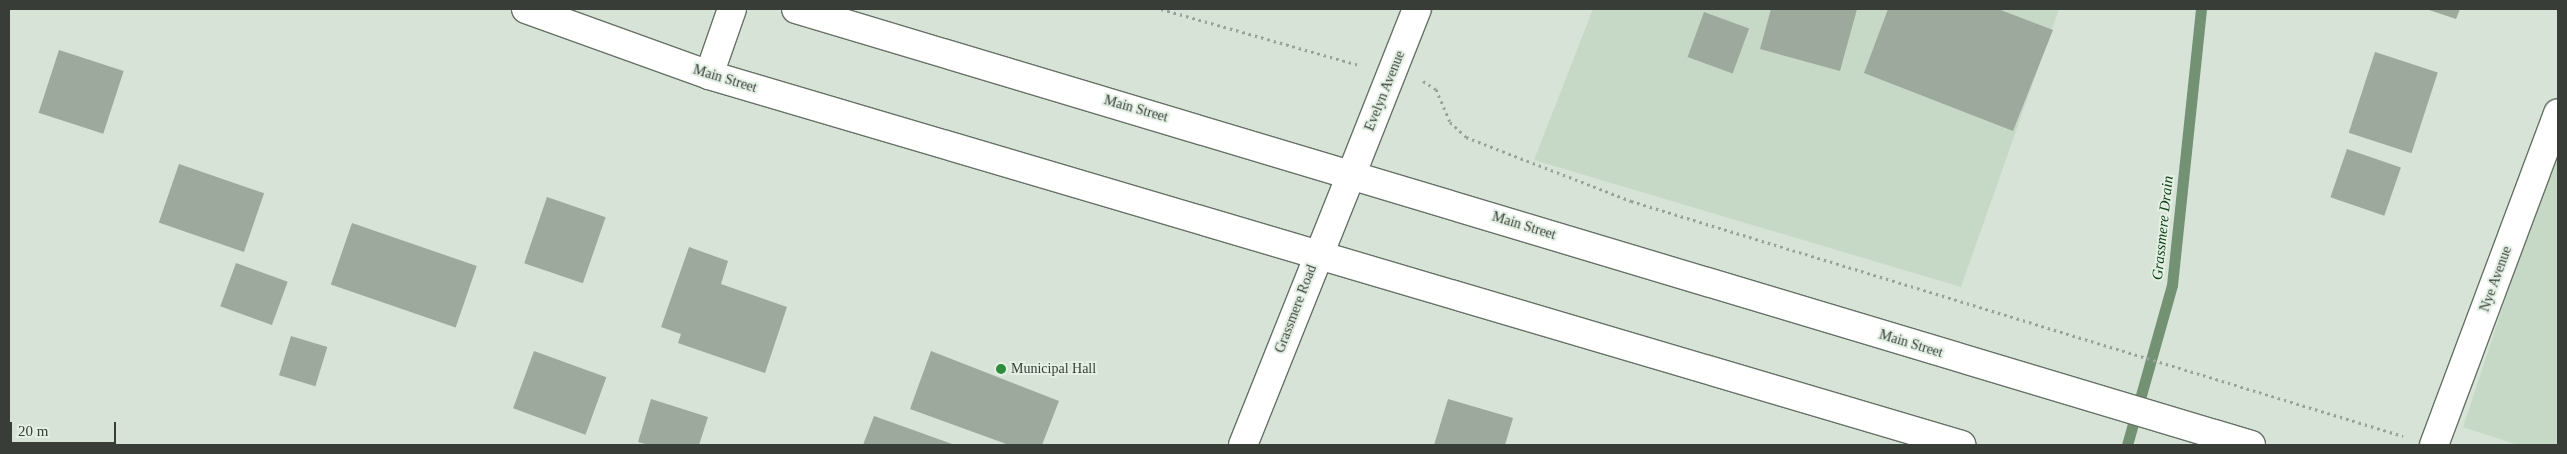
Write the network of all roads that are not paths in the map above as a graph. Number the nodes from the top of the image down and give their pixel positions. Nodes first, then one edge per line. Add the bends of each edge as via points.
1 (526, 9) edge
2 (732, 9) edge
3 (796, 9) edge
4 (1417, 9) edge
5 (709, 75) junction
6 (2558, 113) edge
7 (1352, 173) junction
8 (1318, 252) junction
9 (2424, 442) edge
10 (1243, 445) edge
11 (1962, 445) edge
12 (2252, 445) edge

1 - 5 main road, Main Street
2 - 5 main road
3 - 7 main road, Main Street
4 - 7 main road, Evelyn Avenue
5 - 8 main road, Main Street
6 - 9 main road, Nye Avenue
7 - 8 main road, Grassmere Road
7 - 12 main road, Main Street via 2060,390
8 - 10 main road, Grassmere Road
8 - 11 main road, Main Street

